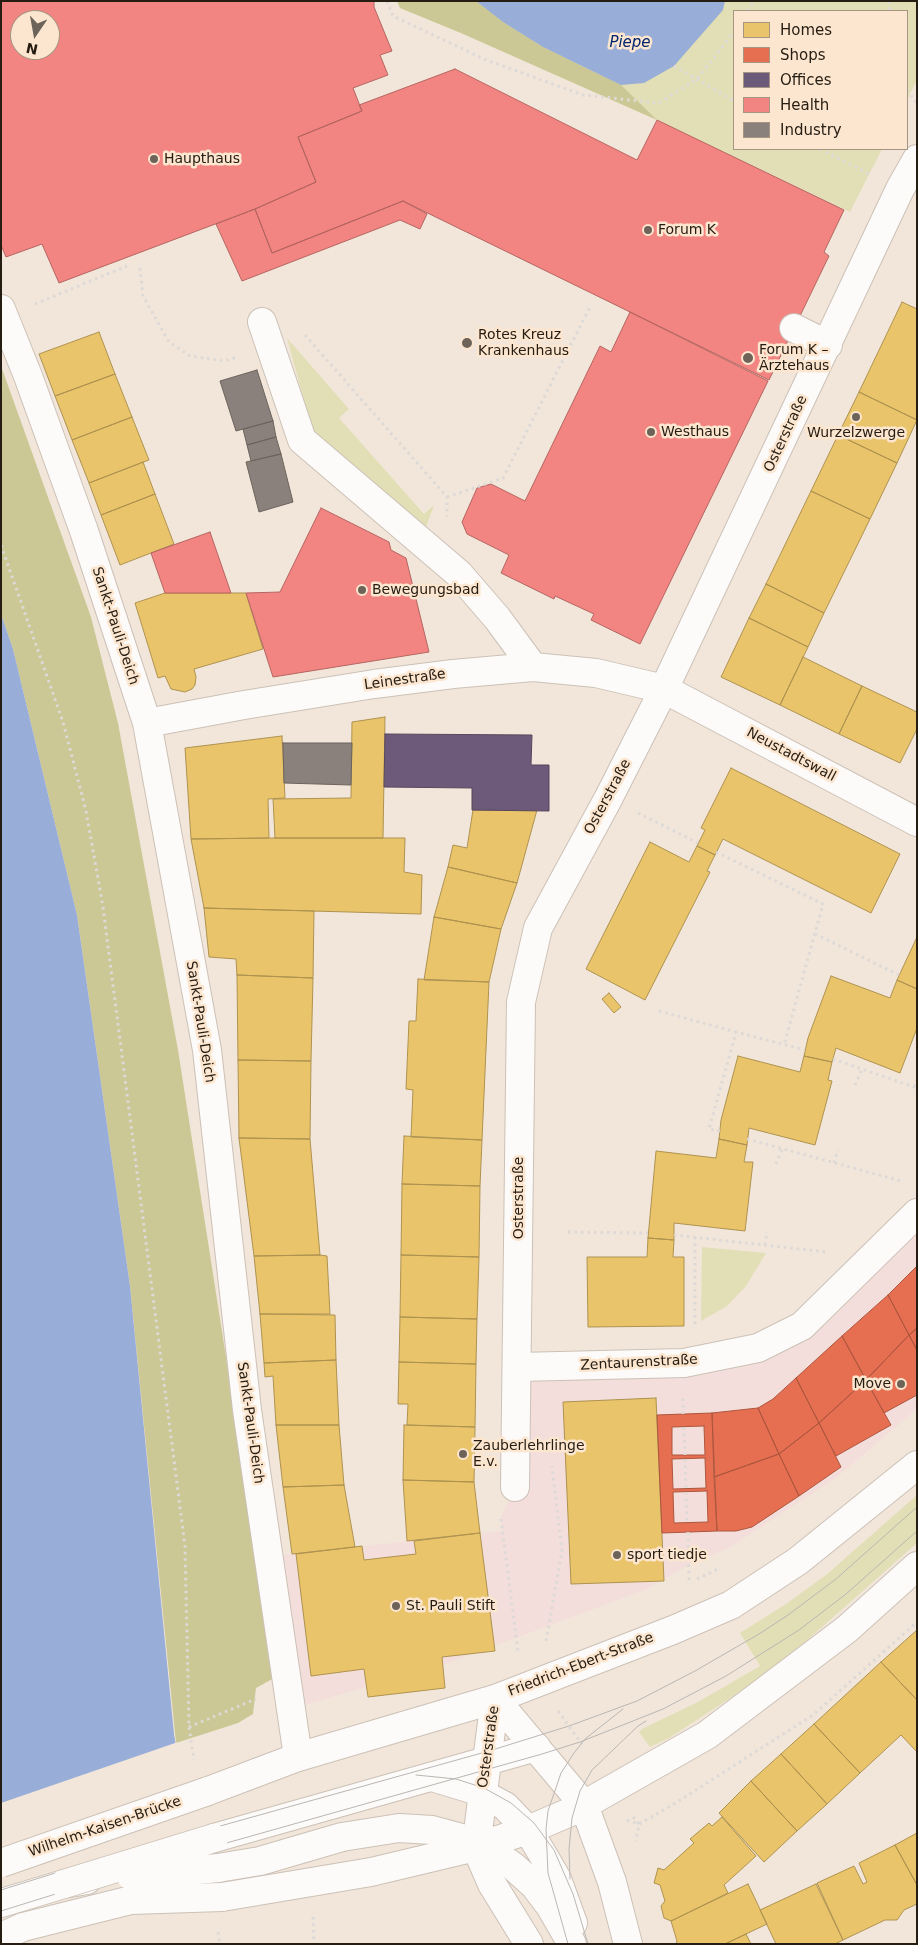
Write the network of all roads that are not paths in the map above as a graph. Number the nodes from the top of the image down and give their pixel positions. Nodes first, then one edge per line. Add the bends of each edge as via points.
1 (917, 159) edge
2 (3, 313) edge
3 (262, 322) dead end
4 (794, 328) dead end
5 (828, 345) junction
6 (533, 667) junction
7 (664, 689) junction
8 (147, 723) junction
9 (917, 822) edge
10 (917, 1213) edge
11 (518, 1368) junction
12 (917, 1465) edge
13 (515, 1487) dead end
14 (917, 1566) edge
15 (495, 1699) junction
16 (536, 1747) junction
17 (298, 1757) junction
18 (487, 1761) junction
19 (432, 1777) junction
20 (208, 1791) joint
21 (483, 1794) junction
22 (584, 1805) junction
23 (528, 1830) junction
24 (477, 1846) junction
25 (1, 1863) edge
26 (64, 1884) junction
27 (1, 1903) edge
28 (1, 1937) edge
29 (530, 1944) edge
30 (572, 1944) edge
31 (579, 1944) edge
32 (628, 1944) edge

1 - 5 street, Osterstraße
2 - 8 street, Sankt-Pauli-Deich via 84,531
3 - 6 street via 302,440 459,574
4 - 5 street
5 - 7 street, Osterstraße
6 - 7 street, Leinestraße via 596,673
6 - 8 street, Leinestraße via 374,684
7 - 9 street, Neustadtswall
7 - 11 street, Osterstraße via 538,928 521,1002
8 - 17 street, Sankt-Pauli-Deich via 207,1050 247,1410
10 - 11 street, Zentaurenstraße via 802,1326 758,1348 684,1363
11 - 13 street, Osterstraße
12 - 15 street, Friedrich-Ebert-Straße via 798,1561 731,1605
14 - 22 street via 847,1629 707,1736
15 - 16 street, Osterstraße
15 - 17 street, Friedrich-Ebert-Straße
15 - 18 street, Osterstraße
16 - 18 street
16 - 22 street, Osterstraße
17 - 20 street, Friedrich-Ebert-Straße
18 - 19 street
18 - 21 street, Osterstraße
19 - 21 street
19 - 26 street, bridge
20 - 25 street, Wilhelm-Kaisen-Brücke, bridge
21 - 23 street via 505,1806
21 - 24 street, Osterstraße
22 - 23 street
22 - 32 street, Osterstraße via 612,1882
23 - 24 street
23 - 31 street via 561,1890
24 - 26 street, bridge via 432,1830 399,1828 342,1837 260,1861
24 - 28 street, bridge via 371,1872 222,1897 131,1900 23,1927
24 - 29 street via 492,1884
24 - 30 street via 490,1850 534,1885
26 - 27 street

